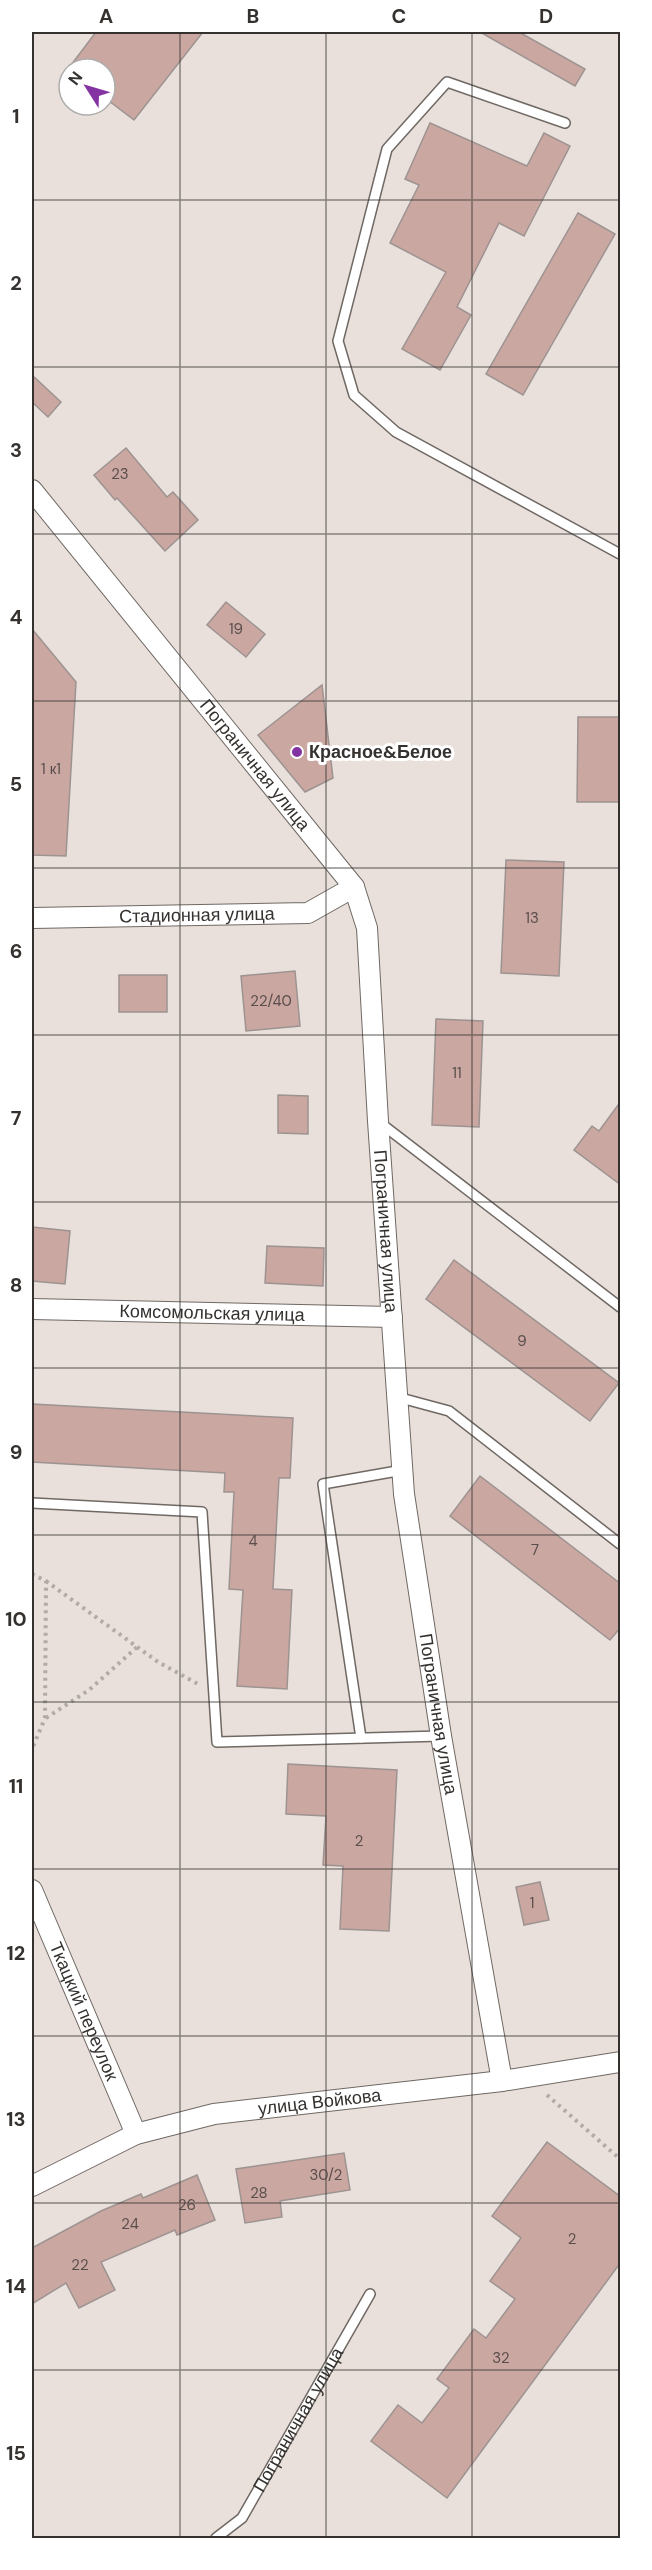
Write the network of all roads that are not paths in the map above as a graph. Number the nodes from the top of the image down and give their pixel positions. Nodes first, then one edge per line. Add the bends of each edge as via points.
1 (565, 123) dead end
2 (32, 490) edge
3 (621, 554) edge
4 (354, 887) junction
5 (32, 918) edge
6 (378, 1121) junction
7 (621, 1307) edge
8 (32, 1309) edge
9 (392, 1317) junction
10 (397, 1397) junction
11 (403, 1470) junction
12 (32, 1503) edge
13 (621, 1544) edge
14 (441, 1736) junction
15 (361, 1738) junction
16 (32, 1890) edge
17 (621, 2062) edge
18 (502, 2080) junction
19 (136, 2134) junction
20 (32, 2186) edge
21 (370, 2294) dead end
22 (216, 2538) edge

1 - 3 lane via 447,82 387,149 338,341 354,395 396,432
2 - 4 street, Пограничная улица
4 - 5 street, Стадионная улица via 308,913
4 - 6 street, Пограничная улица via 367,928
6 - 7 lane
6 - 9 street, Пограничная улица
8 - 9 street, Комсомольская улица
9 - 10 street, Пограничная улица
10 - 11 street, Пограничная улица
10 - 13 lane via 449,1411
11 - 14 street, Пограничная улица
11 - 15 lane via 323,1485
12 - 15 lane via 202,1512 217,1742
14 - 15 lane
14 - 18 street, Пограничная улица
16 - 19 street, Ткацкий переулок
17 - 18 street, улица Войкова
18 - 19 street, улица Войкова via 214,2114
19 - 20 street, улица Войкова
21 - 22 lane, Пограничная улица via 242,2518

